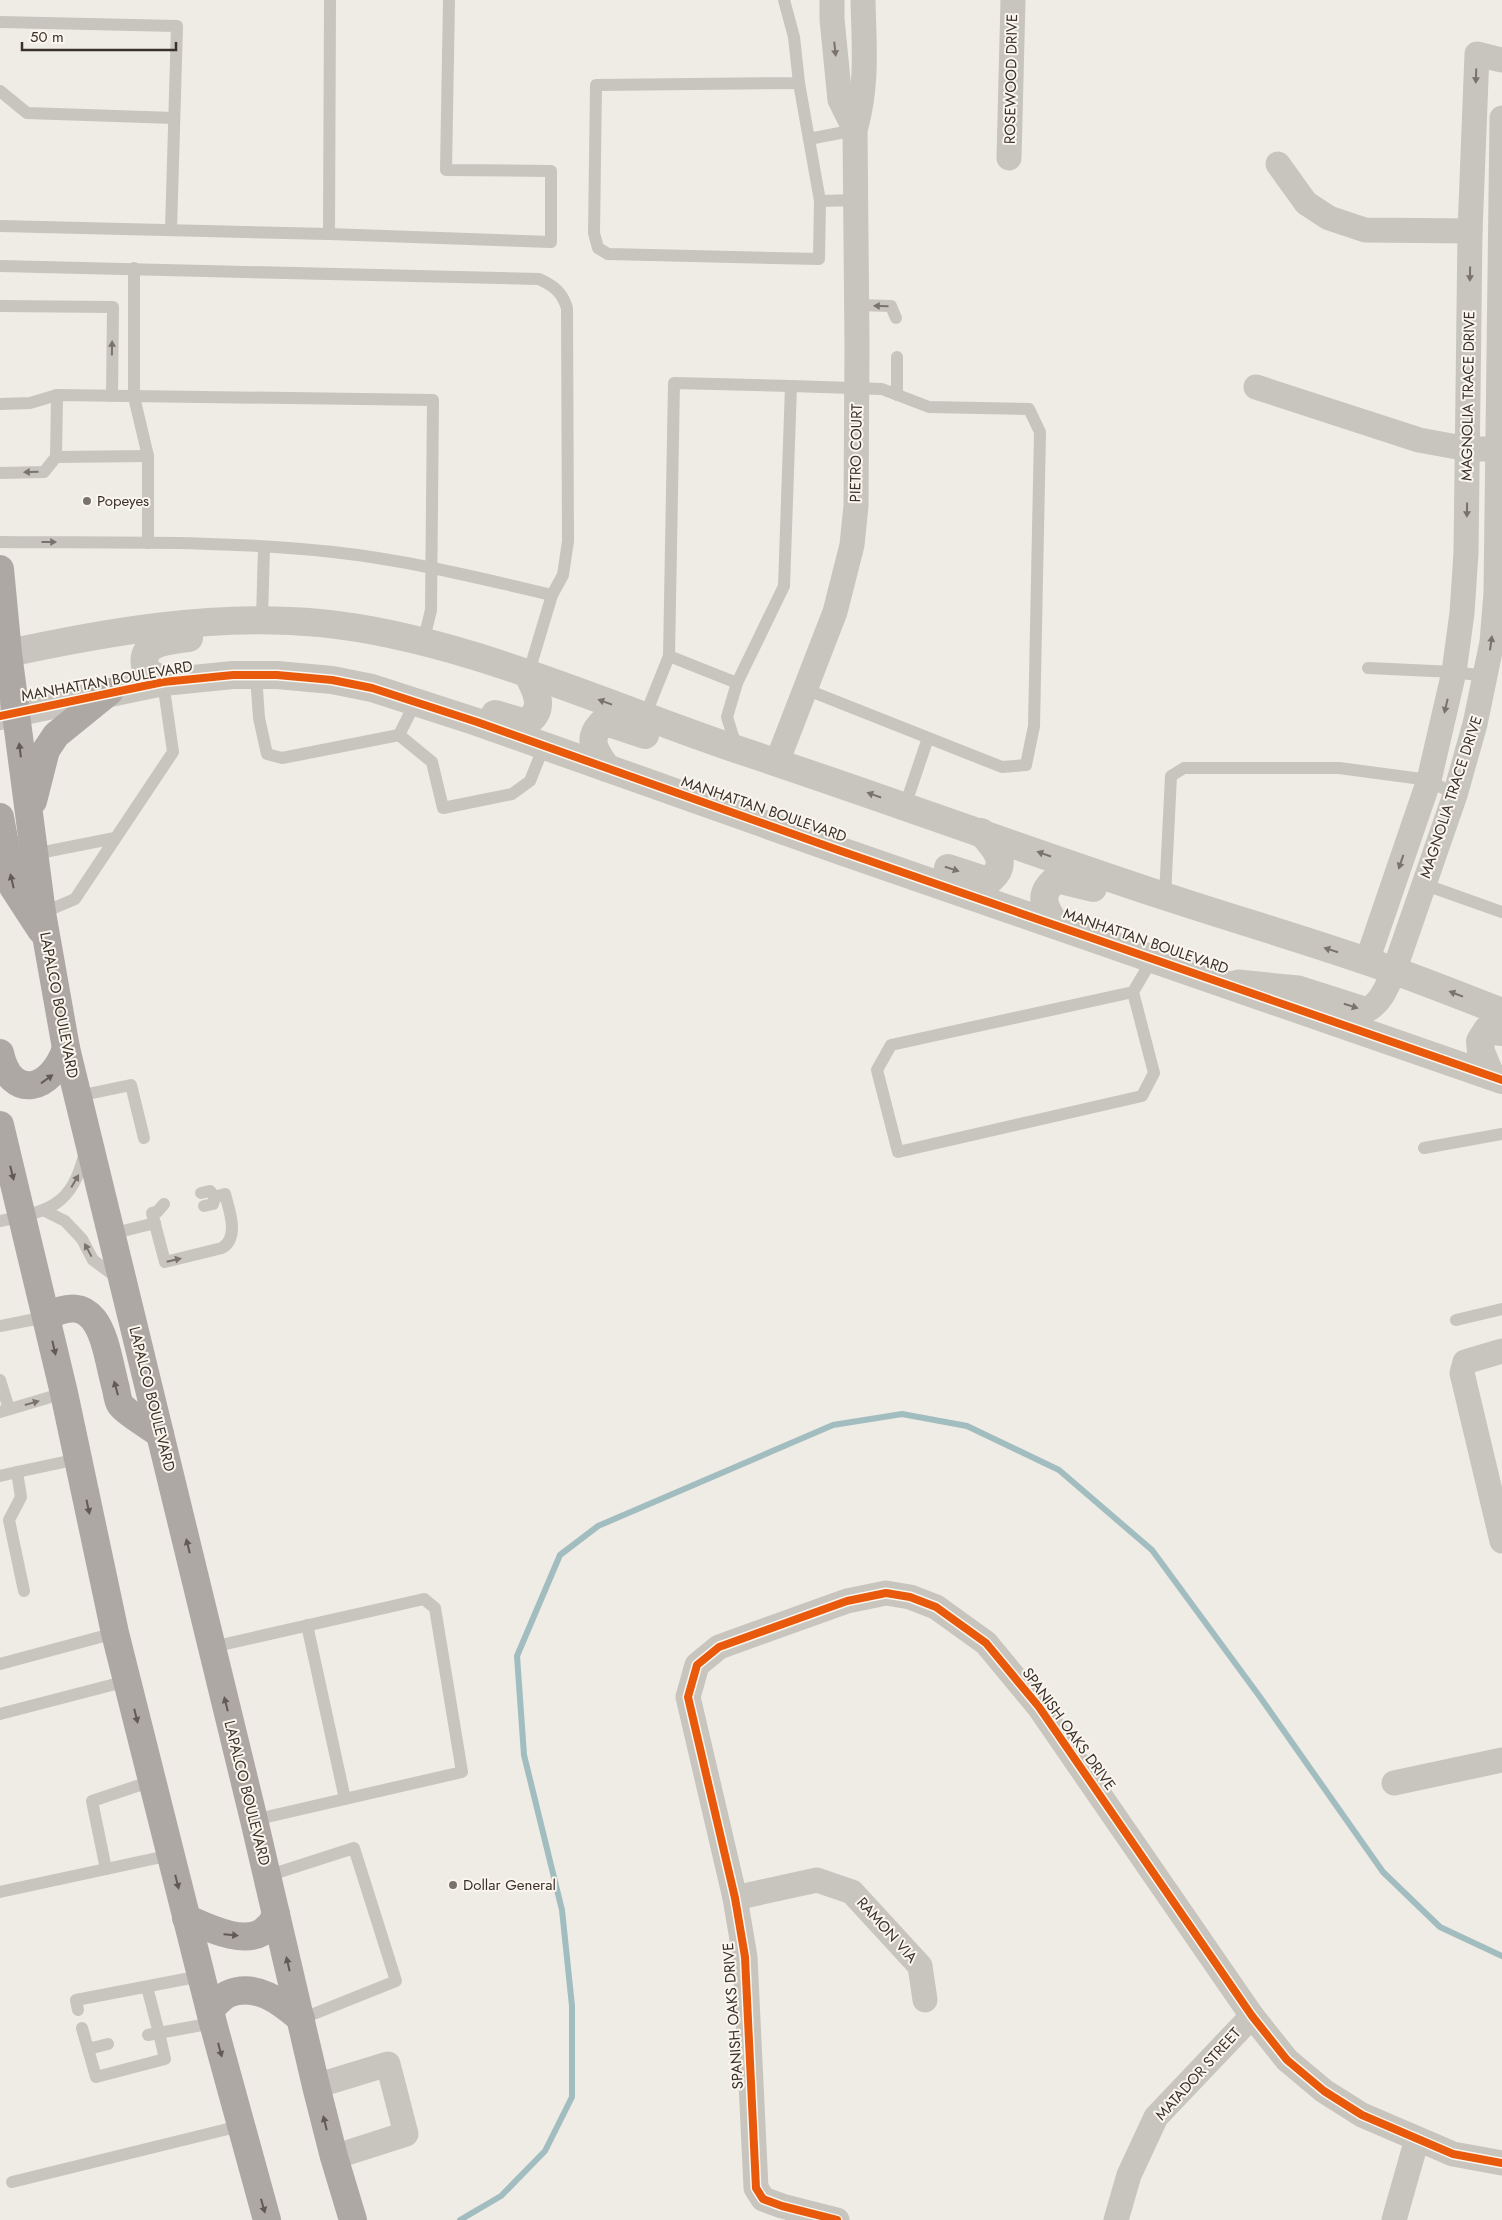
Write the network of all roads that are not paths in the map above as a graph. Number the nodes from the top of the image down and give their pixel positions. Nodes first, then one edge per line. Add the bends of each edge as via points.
1 (330, 0) edge
2 (449, 0) edge
3 (784, 0) edge
4 (832, 0) edge
5 (863, 0) edge
6 (1013, 0) edge
7 (0, 22) edge
8 (1502, 60) edge
9 (800, 83) junction
10 (0, 91) edge
11 (174, 118) junction
12 (1502, 118) edge
13 (855, 130) junction
14 (809, 139) junction
15 (1009, 158) dead end
16 (1278, 164) dead end
17 (856, 200) junction
18 (820, 201) junction
19 (0, 226) edge
20 (171, 230) junction
21 (1470, 232) junction
22 (329, 234) junction
23 (0, 266) edge
24 (134, 268) junction
25 (857, 305) junction
26 (0, 306) edge
27 (112, 307) junction
28 (134, 307) junction
29 (896, 318) dead end
30 (897, 357) dead end
31 (791, 386) junction
32 (857, 386) junction
33 (1256, 387) dead end
34 (57, 395) junction
35 (897, 395) junction
36 (112, 396) junction
37 (134, 397) junction
38 (1500, 398) edge
39 (1468, 399) junction
40 (0, 404) edge
41 (1498, 449) junction
42 (1468, 450) junction
43 (148, 456) junction
44 (56, 457) junction
45 (0, 473) edge
46 (0, 542) edge
47 (148, 543) junction
48 (264, 547) junction
49 (432, 567) junction
50 (0, 569) edge
51 (1499, 594) edge
52 (552, 595) junction
53 (229, 620) junction
54 (262, 620) junction
55 (423, 643) junction
56 (4, 654) edge
57 (669, 656) junction
58 (1368, 668) dead end
59 (1454, 672) junction
60 (528, 674) junction
61 (256, 675) junction
62 (1486, 676) junction
63 (163, 682) junction
64 (737, 683) junction
65 (372, 688) junction
66 (805, 689) junction
67 (110, 692) junction
68 (415, 702) junction
69 (5, 710) edge
70 (645, 716) junction
71 (399, 735) junction
72 (928, 738) junction
73 (544, 746) junction
74 (737, 749) junction
75 (777, 762) junction
76 (607, 768) junction
77 (1429, 780) junction
78 (1455, 795) junction
79 (905, 806) junction
80 (0, 817) edge
81 (29, 820) junction
82 (981, 832) junction
83 (115, 838) junction
84 (838, 850) junction
85 (34, 854) junction
86 (1423, 884) junction
87 (1165, 896) junction
88 (1502, 912) edge
89 (44, 925) junction
90 (1056, 925) junction
91 (1153, 958) junction
92 (1367, 961) junction
93 (1394, 971) junction
94 (1218, 980) junction
95 (1133, 992) junction
96 (1502, 1012) edge
97 (1502, 1032) edge
98 (66, 1048) junction
99 (0, 1053) edge
100 (1497, 1078) edge
101 (78, 1096) junction
102 (0, 1125) edge
103 (1502, 1134) edge
104 (144, 1138) dead end
105 (88, 1140) junction
106 (1424, 1148) dead end
107 (201, 1193) dead end
108 (215, 1197) junction
109 (204, 1206) dead end
110 (23, 1216) edge
111 (111, 1234) junction
112 (124, 1283) junction
113 (1502, 1309) edge
114 (46, 1317) junction
115 (1456, 1320) dead end
116 (0, 1326) edge
117 (1502, 1351) edge
118 (0, 1380) edge
119 (64, 1393) junction
120 (5, 1411) edge
121 (160, 1434) junction
122 (78, 1459) junction
123 (17, 1472) junction
124 (0, 1476) edge
125 (1502, 1541) edge
126 (24, 1591) dead end
127 (307, 1625) junction
128 (115, 1633) junction
129 (212, 1646) junction
130 (0, 1664) edge
131 (127, 1681) junction
132 (0, 1714) edge
133 (1502, 1760) edge
134 (152, 1781) junction
135 (1394, 1783) dead end
136 (345, 1799) junction
137 (254, 1820) junction
138 (171, 1855) junction
139 (106, 1869) junction
140 (267, 1876) junction
141 (0, 1892) edge
142 (735, 1898) junction
143 (276, 1914) junction
144 (186, 1918) junction
145 (201, 1976) junction
146 (147, 1987) junction
147 (925, 2000) dead end
148 (78, 2010) dead end
149 (211, 2016) junction
150 (1252, 2016) junction
151 (301, 2019) junction
152 (82, 2028) dead end
153 (154, 2034) junction
154 (108, 2044) dead end
155 (88, 2049) junction
156 (316, 2086) junction
157 (240, 2126) junction
158 (1417, 2140) junction
159 (334, 2157) junction
160 (1502, 2163) edge
161 (12, 2182) dead end
162 (267, 2220) edge
163 (353, 2220) edge
164 (837, 2220) edge
165 (1116, 2220) edge
166 (1394, 2220) edge

1 - 22 lane
2 - 22 lane via 446,170 551,172 551,242
3 - 9 lane via 794,37
4 -> 13 street, PIETRO COURT via 840,100
5 - 13 street, PIETRO COURT via 865,81
6 - 15 street, ROSEWOOD DRIVE
7 - 11 lane via 176,26
8 -> 21 street, MAGNOLIA TRACE DRIVE via 1477,54
9 - 14 lane
9 - 18 lane via 596,85 594,233 598,248 608,254 820,259
10 - 11 lane via 27,113
11 - 20 lane
12 - 38 street, MAGNOLIA TRACE DRIVE
13 - 14 lane
13 - 17 street, PIETRO COURT
14 - 18 lane
16 - 21 street via 1306,203 1329,218 1365,230
17 - 18 lane
17 - 25 street, PIETRO COURT
19 - 20 lane
20 - 22 lane
21 -> 39 street, MAGNOLIA TRACE DRIVE
23 - 24 lane
24 - 28 lane
24 - 52 lane via 539,279 553,286 564,297 567,308 568,541 563,575
29 -> 25 lane via 891,306
25 - 32 street, PIETRO COURT
26 - 27 lane
27 - 28 lane
36 -> 27 lane
28 - 37 lane
30 - 35 lane
31 - 32 lane
31 - 57 lane via 674,383
31 - 64 lane via 784,586
32 - 35 lane via 882,388
32 - 66 street, PIETRO COURT via 856,506 852,545 835,612
33 - 42 street via 1419,440
34 - 36 lane
34 - 40 lane via 30,403
34 - 44 lane
35 - 72 lane via 929,407 1029,409 1040,432 1034,726 1026,765 1002,767
36 - 37 lane
37 - 43 lane
37 - 49 lane via 434,400
38 - 39 street
38 - 41 street, MAGNOLIA TRACE DRIVE
39 - 42 street, MAGNOLIA TRACE DRIVE
41 - 42 street
41 - 51 street, MAGNOLIA TRACE DRIVE
42 -> 59 street, MAGNOLIA TRACE DRIVE via 1466,553
43 - 44 lane
43 - 47 lane
44 -> 45 lane via 44,472
46 -> 47 lane
47 - 48 lane
48 - 49 lane via 332,552
48 - 54 lane
49 - 52 lane
49 - 55 lane via 431,610
50 - 56 main road, LAPALCO BOULEVARD
62 -> 51 street, MAGNOLIA TRACE DRIVE
52 - 60 lane
53 - 54 street
53 - 56 street via 172,624
53 - 63 street via 192,638 158,643 148,650 143,661 146,670
54 - 55 street via 325,624 386,633
55 - 60 street
56 - 69 main road, LAPALCO BOULEVARD
57 - 64 lane
57 - 70 lane
58 - 59 lane
59 - 62 lane
59 -> 77 street, MAGNOLIA TRACE DRIVE
60 - 65 street via 539,704 537,712 526,723 400,682
70 -> 60 street
61 - 63 street, MANHATTAN BOULEVARD via 233,674
61 - 65 street, MANHATTAN BOULEVARD via 332,680
61 - 71 lane via 259,718 267,754 282,758
62 - 78 street, MAGNOLIA TRACE DRIVE
63 - 67 street, MANHATTAN BOULEVARD
63 - 83 lane via 173,752
64 - 74 lane via 727,717
65 - 68 street, MANHATTAN BOULEVARD
66 - 72 lane
66 - 75 street, PIETRO COURT
67 - 69 street, MANHATTAN BOULEVARD
67 - 81 main road via 56,735 46,750
68 - 71 lane
68 - 73 street, MANHATTAN BOULEVARD
81 -> 69 main road, LAPALCO BOULEVARD
70 - 74 street
71 - 73 lane via 432,762 443,808 512,794 530,781
72 - 79 lane
73 - 76 street, MANHATTAN BOULEVARD
74 - 75 street
74 - 76 street via 714,756 612,724 601,724 593,737 594,749
79 -> 75 street
76 - 84 street, MANHATTAN BOULEVARD
77 - 78 lane
77 - 87 lane via 1339,768 1184,768 1171,776
77 -> 92 street, MAGNOLIA TRACE DRIVE
78 - 86 street, MAGNOLIA TRACE DRIVE
79 - 82 street
89 -> 80 main road via 13,887
81 - 85 main road, LAPALCO BOULEVARD
84 -> 82 street via 877,845 982,879 991,879 997,874 999,857
87 -> 82 street
83 - 85 lane
83 - 89 lane via 75,898
84 - 90 street, MANHATTAN BOULEVARD
85 - 89 main road, LAPALCO BOULEVARD
86 - 88 lane
86 - 93 street, MAGNOLIA TRACE DRIVE
87 - 90 street via 1139,902 1056,879 1045,892 1044,901 1046,911
92 -> 87 street
89 - 98 main road, LAPALCO BOULEVARD
90 - 91 street, MANHATTAN BOULEVARD
91 - 94 street, MANHATTAN BOULEVARD
91 - 95 lane
92 - 93 street
94 -> 93 street, MAGNOLIA TRACE DRIVE via 1298,988 1367,1010 1382,996
96 -> 93 street
94 - 100 street, MANHATTAN BOULEVARD
95 - 95 lane via 1154,1073 1142,1096 898,1152 877,1070 891,1045
97 - 100 street via 1487,1030 1480,1041 1481,1052
99 -> 98 main road via 8,1074 20,1083 35,1086 54,1073
98 - 101 main road, LAPALCO BOULEVARD
101 - 104 lane via 131,1085
101 - 105 main road, LAPALCO BOULEVARD
102 -> 110 main road
103 - 106 lane
110 -> 105 lane via 67,1194 80,1174
105 - 111 main road, LAPALCO BOULEVARD
107 - 108 lane via 210,1191
108 - 109 lane via 213,1204
111 -> 108 lane via 161,1213 165,1262 222,1248 230,1242 232,1227 225,1194
112 -> 110 lane via 93,1260 82,1238 65,1221
110 - 114 main road
111 - 112 main road, LAPALCO BOULEVARD
112 - 121 main road, LAPALCO BOULEVARD
113 - 115 lane
114 - 116 lane
114 -> 119 main road
121 -> 114 main road via 120,1404 98,1323 87,1311 64,1308
117 - 125 street via 1465,1362 1462,1373
118 - 120 lane
120 -> 119 lane
119 - 122 main road
129 -> 121 main road, LAPALCO BOULEVARD
122 - 123 lane
122 -> 128 main road
123 - 124 lane
123 - 126 lane via 21,1498 9,1520
127 - 129 lane
127 - 136 lane
127 - 136 lane via 424,1599 435,1608 462,1772
128 - 130 lane
128 - 131 main road
137 -> 129 main road, LAPALCO BOULEVARD
131 - 132 lane
131 -> 134 main road
133 - 135 street
134 - 138 main road
134 - 139 lane via 92,1801
136 - 137 lane
137 - 140 main road, LAPALCO BOULEVARD
138 - 139 lane
138 -> 144 main road
139 - 141 lane
140 - 143 main road, LAPALCO BOULEVARD
140 - 151 lane via 354,1848 396,1981
142 - 147 street, RAMON VIA via 817,1880 852,1892 920,1966
142 - 150 street, SPANISH OAKS DRIVE via 688,1697 697,1665 719,1647 846,1601 886,1593 910,1597 936,1607 986,1643 1039,1707
142 - 164 street, SPANISH OAKS DRIVE via 745,1957 756,2188 763,2199
144 -> 143 main road via 220,1934 241,1936 258,1934 268,1928
151 -> 143 main road, LAPALCO BOULEVARD
144 - 145 main road
145 - 146 lane
145 - 149 main road
146 - 148 lane via 76,2000
146 - 153 lane
149 - 151 main road via 227,1994 244,1990 275,1998
149 - 153 lane
149 -> 157 main road
150 - 158 street, SPANISH OAKS DRIVE via 1287,2060 1324,2091 1362,2116
150 - 165 street, MATADOR STREET via 1156,2117 1130,2175
151 - 156 main road, LAPALCO BOULEVARD
152 - 155 lane
153 - 155 lane via 165,2059 96,2077
154 - 155 lane
159 -> 156 main road, LAPALCO BOULEVARD
156 - 159 street via 388,2064 406,2134
157 - 161 lane
157 -> 162 main road
158 - 160 street, SPANISH OAKS DRIVE via 1453,2154
158 - 166 street
159 - 163 main road, LAPALCO BOULEVARD

